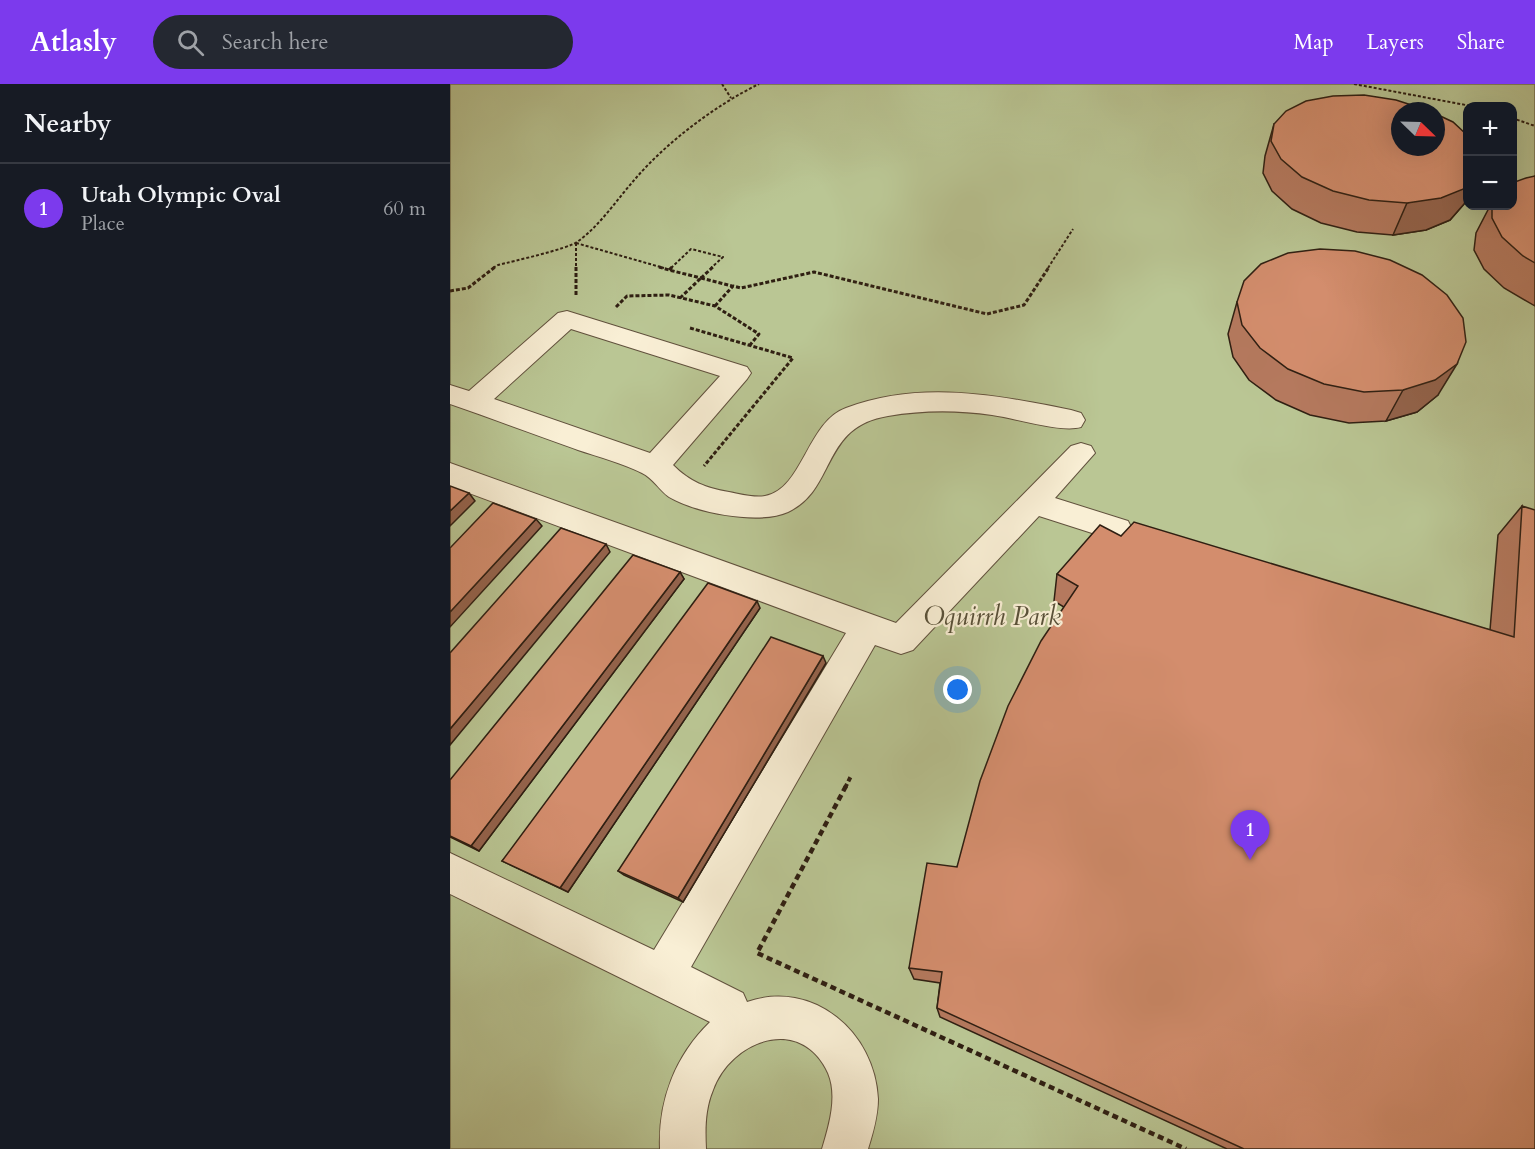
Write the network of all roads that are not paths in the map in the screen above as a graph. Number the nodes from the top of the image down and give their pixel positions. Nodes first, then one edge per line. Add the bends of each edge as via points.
1 (462, 398) edge
2 (1071, 420) dead end
3 (1081, 453) dead end
4 (655, 466) junction
5 (450, 474) edge
6 (1033, 503) junction
7 (1117, 529) dead end
8 (868, 627) junction
9 (450, 873) edge
10 (662, 976) junction
11 (736, 1030) junction
12 (683, 1149) edge
13 (846, 1149) edge

1 - 4 lane
1 - 4 lane via 567,319 738,373
2 - 4 lane via 1020,409 946,401 876,408 852,416 830,434 791,497 766,507 727,504 682,490
3 - 6 lane
5 - 8 lane
6 - 7 lane
6 - 8 lane via 901,640
8 - 10 lane
9 - 10 lane
10 - 11 lane via 728,1008
11 - 12 lane via 714,1049 696,1073 685,1102
11 - 13 lane via 761,1019 788,1017 812,1024 832,1039 847,1062 854,1090 854,1122

